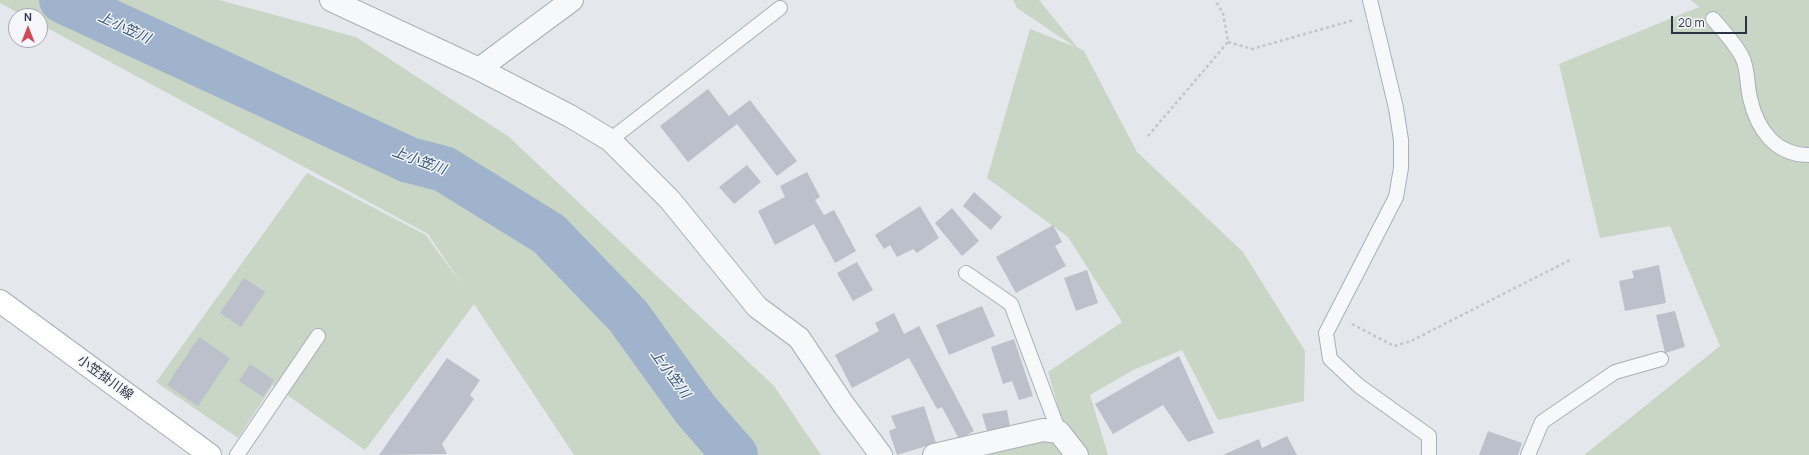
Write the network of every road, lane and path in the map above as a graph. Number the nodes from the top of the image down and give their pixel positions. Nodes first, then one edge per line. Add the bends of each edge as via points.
1 (331, 0) edge
2 (572, 0) edge
3 (1218, 0) edge
4 (1370, 0) edge
5 (780, 8) dead end
6 (1374, 14) junction
7 (1714, 19) dead end
8 (1228, 42) junction
9 (479, 69) junction
10 (1148, 136) dead end
11 (610, 140) junction
12 (1809, 155) edge
13 (1572, 259) dead end
14 (966, 273) dead end
15 (0, 302) edge
16 (1336, 315) junction
17 (318, 336) dead end
18 (1660, 359) dead end
19 (1060, 432) junction
20 (210, 455) edge
21 (237, 455) edge
22 (881, 455) edge
23 (934, 455) edge
24 (1077, 455) edge
25 (1429, 455) edge
26 (1528, 455) edge

1 - 9 street
2 - 9 street
3 - 8 path
4 - 6 lane
5 - 11 lane
6 - 8 path via 1252,49
6 - 16 lane via 1396,108 1401,140 1401,168 1396,198
7 - 12 lane via 1743,58 1750,100 1763,132 1781,148
8 - 10 path
9 - 11 street via 570,116
11 - 22 street via 670,200 757,307 799,338
13 - 16 path via 1411,342 1394,346
14 - 19 lane via 1011,304
15 - 20 main road, 小笠掛川線
16 - 25 lane via 1326,333 1330,359 1359,386 1429,436
17 - 21 lane
18 - 26 lane via 1615,372 1542,422
19 - 23 street via 1044,430
19 - 24 street

